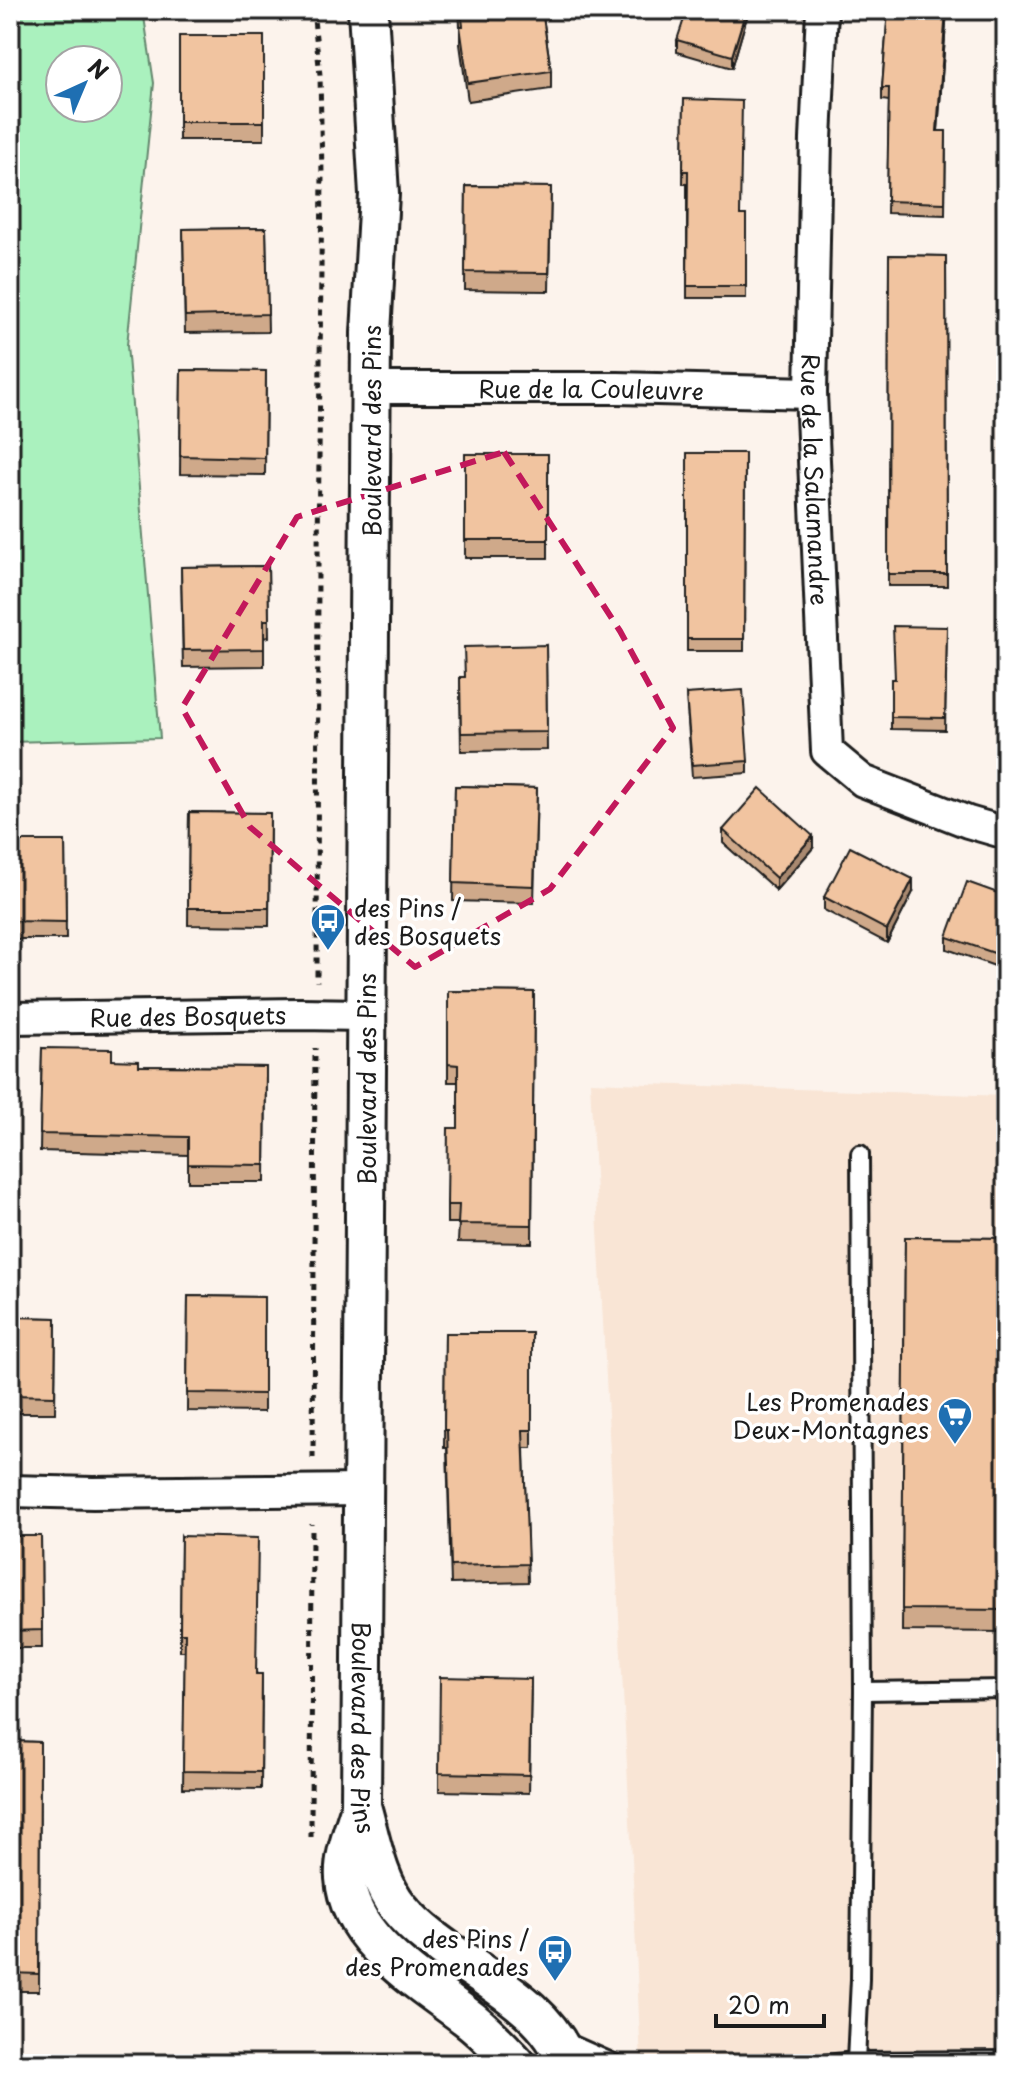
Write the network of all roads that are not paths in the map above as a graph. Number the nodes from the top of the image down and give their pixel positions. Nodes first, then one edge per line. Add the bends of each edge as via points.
1 (368, 10) edge
2 (822, 10) edge
3 (371, 388) junction
4 (811, 393) junction
5 (1006, 833) edge
6 (365, 1015) junction
7 (10, 1018) edge
8 (860, 1154) dead end
9 (364, 1490) junction
10 (10, 1491) edge
11 (1006, 1689) edge
12 (863, 1691) junction
13 (361, 1806) junction
14 (560, 2050) edge
15 (1006, 2060) edge
16 (856, 2061) junction
17 (516, 2064) edge
18 (616, 2064) edge
19 (825, 2064) edge

1 - 3 street, Boulevard des Pins via 379,194
2 - 4 street, Rue de la Salamandre
3 - 4 street, Rue de la Couleuvre
3 - 6 street, Boulevard des Pins
4 - 5 street, Rue de la Salamandre via 827,751 863,781
6 - 7 street, Rue des Bosquets
6 - 9 street, Boulevard des Pins
8 - 12 lane
9 - 10 street
9 - 13 street, Boulevard des Pins
11 - 12 lane
12 - 16 lane
13 - 14 street, Boulevard des Pins via 385,1884 398,1907 419,1929 522,2004
13 - 17 street via 345,1875 362,1925 389,1958
14 - 18 lane
15 - 16 lane
16 - 19 lane

